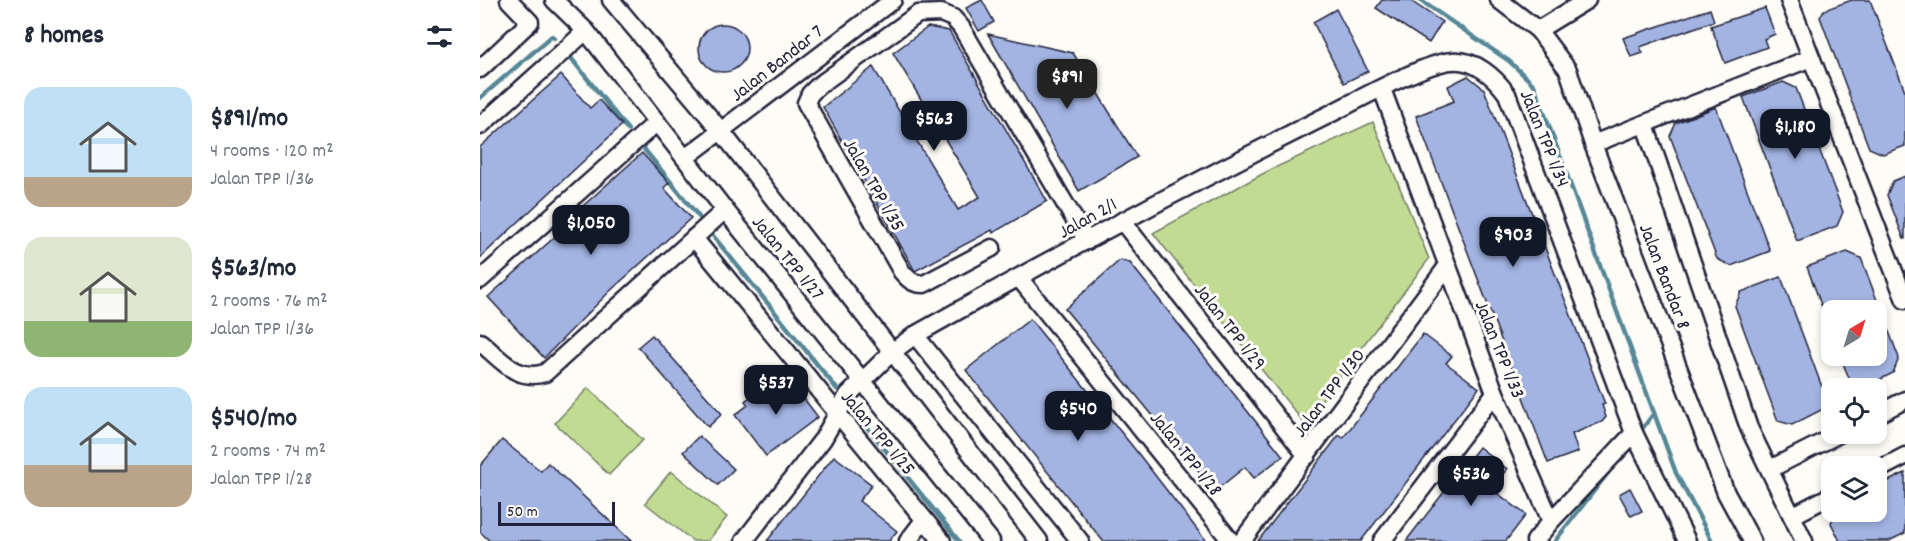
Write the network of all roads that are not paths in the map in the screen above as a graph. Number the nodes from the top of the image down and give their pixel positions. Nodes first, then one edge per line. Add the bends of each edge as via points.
1 (509, 0) edge
2 (554, 0) edge
3 (611, 0) edge
4 (893, 0) edge
5 (1499, 0) edge
6 (1587, 0) edge
7 (1791, 0) edge
8 (1538, 30) junction
9 (586, 32) junction
10 (1811, 58) junction
11 (480, 69) edge
12 (1382, 89) junction
13 (657, 122) junction
14 (1645, 125) junction
15 (480, 126) edge
16 (721, 131) junction
17 (1593, 144) junction
18 (685, 158) junction
19 (725, 210) junction
20 (1122, 221) junction
21 (694, 238) junction
22 (1087, 241) junction
23 (992, 248) dead end
24 (1446, 268) junction
25 (1019, 278) junction
26 (480, 280) edge
27 (1905, 300) edge
28 (915, 335) junction
29 (480, 342) edge
30 (892, 352) junction
31 (862, 381) junction
32 (1495, 393) junction
33 (1905, 400) edge
34 (1887, 409) edge
35 (837, 415) junction
36 (1634, 433) junction
37 (1821, 443) edge
38 (1307, 456) junction
39 (1905, 456) edge
40 (1887, 465) edge
41 (1770, 469) junction
42 (1821, 501) edge
43 (1792, 516) junction
44 (924, 520) junction
45 (1551, 521) junction
46 (744, 541) edge
47 (908, 541) edge
48 (942, 541) edge
49 (991, 541) edge
50 (1039, 541) edge
51 (1080, 541) edge
52 (1231, 541) edge
53 (1242, 541) edge
54 (1382, 541) edge
55 (1535, 541) edge
56 (1687, 541) edge
57 (1752, 541) edge
58 (1804, 541) edge

1 - 11 street via 530,22
2 - 9 street, Jalan TPP 1/27
3 - 16 street, Jalan TPP 1/27
4 - 16 street, Jalan Bandar 7
5 - 8 street, Jalan Bandar 8
6 - 8 street
7 - 10 street
8 - 17 street, Jalan Bandar 8 via 1568,70
9 - 13 street, Jalan TPP 1/27
9 - 15 street
10 - 14 street
10 - 27 street
12 - 20 street, Jalan 2/1
12 - 24 street, Jalan TPP 1/33
12 - 36 street, Jalan TPP 1/34 via 1452,60 1471,64 1499,82 1512,105
13 - 18 street, Jalan TPP 1/27
13 - 26 street
14 - 17 street
14 - 41 street, Jalan Bandar 8 via 1726,367 1749,428
16 - 18 street, Jalan Bandar 7
16 - 30 street, Jalan TPP 1/27
17 - 57 street, Jalan Bandar 8 via 1726,493
18 - 19 street, Jalan TPP 1/27
19 - 21 street
19 - 31 street, Jalan TPP 1/27
20 - 22 street, Jalan 2/1
20 - 38 street, Jalan TPP 1/29
21 - 29 street via 545,373 520,375
21 - 35 street, Jalan TPP 1/25
22 - 23 street, Jalan TPP 1/35 via 961,27 940,13 918,14 818,86 806,103 902,273 915,284 924,284
22 - 25 street, Jalan 2/1
24 - 32 street, Jalan TPP 1/33
24 - 38 street, Jalan TPP 1/30
25 - 28 street, Jalan 2/1
25 - 52 street, Jalan TPP 1/28
28 - 30 street, Jalan 2/1
28 - 51 street
30 - 31 street, Jalan 2/1
30 - 50 street, Jalan TPP 1/27
31 - 35 street, Jalan 2/1
31 - 49 street, Jalan TPP 1/27
32 - 45 street, Jalan TPP 1/33
32 - 54 street
33 - 34 street
35 - 44 street, Jalan TPP 1/25
35 - 46 street, Jalan 2/1
36 - 45 street
36 - 56 street, Jalan TPP 1/34
37 - 41 street
38 - 53 street, Jalan TPP 1/30
39 - 40 street
41 - 43 street, Jalan Bandar 8
42 - 43 street
43 - 58 street, Jalan Bandar 8
44 - 47 street
44 - 48 street, Jalan TPP 1/25
45 - 55 street

